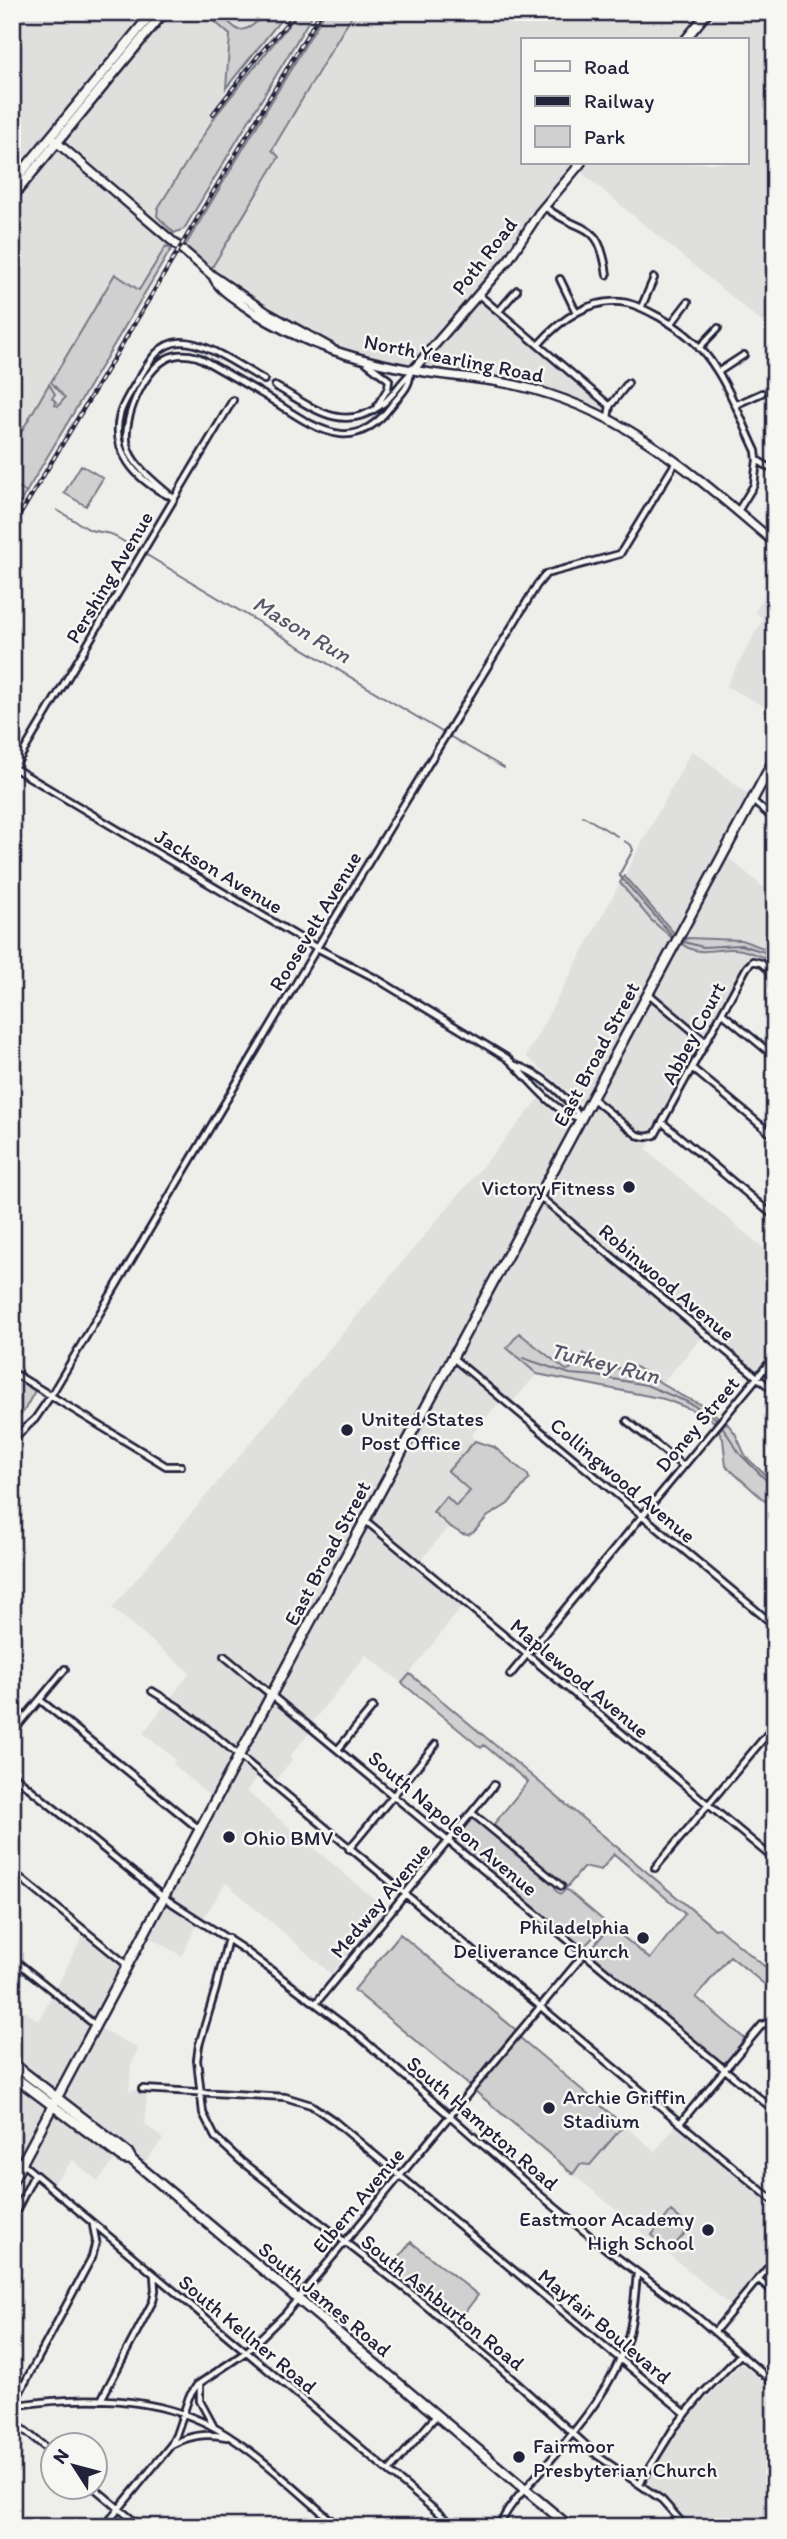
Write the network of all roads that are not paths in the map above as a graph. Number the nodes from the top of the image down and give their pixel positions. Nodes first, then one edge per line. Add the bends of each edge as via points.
1 (153, 12) edge
2 (164, 12) edge
3 (708, 12) edge
4 (687, 38) edge
5 (53, 140) junction
6 (580, 164) edge
7 (12, 184) edge
8 (12, 197) edge
9 (544, 207) junction
10 (607, 275) dead end
11 (654, 278) dead end
12 (560, 279) dead end
13 (517, 290) dead end
14 (479, 294) junction
15 (688, 302) dead end
16 (642, 308) junction
17 (499, 311) junction
18 (576, 312) junction
19 (671, 324) junction
20 (718, 328) dead end
21 (539, 344) junction
22 (699, 348) junction
23 (744, 355) dead end
24 (360, 359) junction
25 (412, 372) junction
26 (718, 372) junction
27 (264, 380) tunnel mouth
28 (628, 383) dead end
29 (275, 386) tunnel mouth
30 (762, 393) dead end
31 (233, 400) dead end
32 (735, 405) junction
33 (610, 406) junction
34 (373, 411) junction
35 (608, 417) junction
36 (757, 460) junction
37 (676, 461) junction
38 (775, 471) edge
39 (174, 499) junction
40 (737, 511) junction
41 (775, 543) edge
42 (775, 758) edge
43 (13, 769) edge
44 (752, 801) junction
45 (775, 820) edge
46 (317, 948) junction
47 (775, 975) edge
48 (648, 993) junction
49 (722, 1013) junction
50 (706, 1042) junction
51 (775, 1057) edge
52 (515, 1065) junction
53 (692, 1068) junction
54 (529, 1070) junction
55 (524, 1077) junction
56 (554, 1090) junction
57 (592, 1097) junction
58 (547, 1098) junction
59 (581, 1118) junction
60 (663, 1123) junction
61 (775, 1137) edge
62 (539, 1196) junction
63 (775, 1217) edge
64 (775, 1356) edge
65 (452, 1357) junction
66 (12, 1372) edge
67 (757, 1377) junction
68 (775, 1392) edge
69 (50, 1397) junction
70 (627, 1420) dead end
71 (12, 1440) edge
72 (181, 1466) dead end
73 (683, 1466) junction
74 (641, 1516) junction
75 (365, 1520) junction
76 (775, 1626) edge
77 (526, 1654) junction
78 (224, 1656) dead end
79 (65, 1669) dead end
80 (510, 1675) dead end
81 (152, 1691) dead end
82 (271, 1694) junction
83 (40, 1700) junction
84 (373, 1707) dead end
85 (775, 1725) edge
86 (12, 1733) edge
87 (436, 1744) dead end
88 (338, 1748) junction
89 (239, 1756) junction
90 (12, 1774) edge
91 (494, 1785) dead end
92 (394, 1794) junction
93 (708, 1805) junction
94 (472, 1813) junction
95 (199, 1829) junction
96 (450, 1840) junction
97 (349, 1849) junction
98 (775, 1860) edge
99 (655, 1868) dead end
100 (12, 1871) edge
101 (561, 1886) dead end
102 (405, 1894) junction
103 (163, 1897) junction
104 (228, 1938) junction
105 (585, 1953) junction
106 (12, 1958) edge
107 (127, 1965) junction
108 (316, 2003) junction
109 (540, 2007) junction
110 (95, 2025) junction
111 (775, 2028) edge
112 (12, 2063) edge
113 (725, 2069) junction
114 (12, 2075) edge
115 (142, 2089) dead end
116 (200, 2091) junction
117 (55, 2101) junction
118 (775, 2111) edge
119 (450, 2115) junction
120 (680, 2123) junction
121 (12, 2155) edge
122 (22, 2163) junction
123 (34, 2175) junction
124 (400, 2176) junction
125 (12, 2182) edge
126 (775, 2202) edge
127 (12, 2219) edge
128 (93, 2225) junction
129 (344, 2241) junction
130 (775, 2259) edge
131 (637, 2272) junction
132 (153, 2275) junction
133 (758, 2279) junction
134 (775, 2293) edge
135 (297, 2299) junction
136 (715, 2331) junction
137 (246, 2352) junction
138 (741, 2355) junction
139 (620, 2359) junction
140 (200, 2382) junction
141 (775, 2384) edge
142 (101, 2400) junction
143 (13, 2406) edge
144 (184, 2414) junction
145 (685, 2414) junction
146 (436, 2415) junction
147 (12, 2420) edge
148 (215, 2428) junction
149 (572, 2432) junction
150 (230, 2437) junction
151 (38, 2442) edge
152 (171, 2445) junction
153 (389, 2471) junction
154 (640, 2483) junction
155 (525, 2489) junction
156 (108, 2500) edge
157 (119, 2509) junction
158 (775, 2514) edge
159 (12, 2519) edge
160 (22, 2527) edge
161 (104, 2527) edge
162 (141, 2527) edge
163 (339, 2527) edge
164 (455, 2527) edge
165 (499, 2527) edge
166 (570, 2527) edge
167 (686, 2527) edge
168 (764, 2527) edge

1 - 5 main road
2 - 5 main road
3 - 4 main road
5 - 7 main road
5 - 8 main road
5 - 24 main road, North Yearling Road via 231,296 299,338
6 - 9 main road, Poth Road
9 - 10 street via 597,239 604,251
9 - 14 main road, Poth Road
11 - 16 street
12 - 18 street
13 - 17 street
14 - 17 street
14 - 25 main road, Poth Road
15 - 19 street
16 - 18 street via 618,302
16 - 19 street
17 - 21 street
18 - 21 street
19 - 22 street
20 - 22 street
21 - 33 street
22 - 26 street
23 - 26 street
24 - 25 main road, North Yearling Road
24 - 34 street via 389,380
25 - 34 street
25 - 35 main road, North Yearling Road via 516,385
25 - 39 street via 410,382 373,425 343,434 300,417 198,357 186,354 164,359 130,410 126,432 134,459
26 - 32 street
27 - 39 street via 191,343 168,344 150,361 124,403 118,443 128,464
28 - 33 street
29 - 34 street via 340,419
30 - 32 street
31 - 39 street, Pershing Avenue
32 - 36 street
33 - 35 street
35 - 37 main road, North Yearling Road
36 - 38 street
36 - 40 street via 754,485
37 - 40 main road, North Yearling Road
37 - 46 street, Roosevelt Avenue via 620,554 541,578
39 - 43 street, Pershing Avenue
40 - 41 main road, North Yearling Road
42 - 44 main road, East Broad Street
43 - 46 street, Jackson Avenue
44 - 45 street
44 - 48 main road, East Broad Street
46 - 52 street, Jackson Avenue via 377,979
46 - 69 street, Roosevelt Avenue
47 - 49 street, Abbey Court via 753,961
48 - 50 street
48 - 57 main road, East Broad Street
49 - 50 street, Abbey Court
49 - 51 street
50 - 53 street, Abbey Court
52 - 54 street, Jackson Avenue
52 - 55 street, Jackson Avenue
53 - 60 street, Abbey Court
53 - 61 street
54 - 55 street
54 - 56 street, Jackson Avenue
55 - 58 street, Jackson Avenue
56 - 58 street
56 - 59 street, Jackson Avenue
57 - 59 main road, East Broad Street
57 - 60 street via 642,1137 654,1135
58 - 59 street, Jackson Avenue via 569,1116
59 - 62 main road, East Broad Street
60 - 63 street
62 - 65 main road, East Broad Street
62 - 67 street, Robinwood Avenue
64 - 67 street, Doney Street
65 - 74 street, Collingwood Avenue
65 - 75 main road, East Broad Street
66 - 69 street
67 - 68 street, Robinwood Avenue
67 - 73 street, Doney Street
69 - 71 street, Roosevelt Avenue
69 - 72 street via 166,1466
70 - 73 street
73 - 74 street, Doney Street
74 - 76 street, Collingwood Avenue
74 - 77 street, Doney Street
75 - 77 street, Maplewood Avenue
75 - 82 main road, East Broad Street
77 - 80 street, Doney Street
77 - 93 street, Maplewood Avenue
78 - 82 street, South Napoleon Avenue
79 - 83 street
81 - 89 street via 188,1713
82 - 88 street, South Napoleon Avenue
82 - 89 main road, East Broad Street
83 - 86 street
83 - 95 street
84 - 88 street
85 - 93 street
87 - 92 street
88 - 92 street, South Napoleon Avenue
89 - 95 main road, East Broad Street
89 - 97 street
90 - 103 street, South Hampton Road
91 - 94 street, Medway Avenue
92 - 96 street, South Napoleon Avenue
92 - 97 street
93 - 98 street, Maplewood Avenue
93 - 99 street
94 - 96 street, Medway Avenue
94 - 101 street
95 - 103 main road, East Broad Street
96 - 102 street, Medway Avenue
96 - 105 street, South Napoleon Avenue
97 - 102 street
100 - 107 street
102 - 108 street, Medway Avenue
102 - 109 street
103 - 104 street, South Hampton Road
103 - 107 main road, East Broad Street
104 - 108 street, South Hampton Road
104 - 116 street, South Ashburton Road via 199,2045
105 - 109 street, Elbern Avenue
105 - 113 street, South Napoleon Avenue
106 - 110 street
107 - 110 main road, East Broad Street
108 - 119 street, South Hampton Road
109 - 119 street, Elbern Avenue
109 - 120 street
110 - 117 main road, East Broad Street
111 - 113 street via 764,2024
112 - 117 main road
113 - 118 street, South Napoleon Avenue
113 - 120 street
114 - 117 main road
115 - 116 street, Mayfair Boulevard
116 - 124 street, Mayfair Boulevard via 285,2097 310,2105
116 - 129 street, South Ashburton Road via 205,2120 219,2140
117 - 122 main road, East Broad Street
117 - 135 main road, South James Road via 128,2153
119 - 124 street, Elbern Avenue
119 - 131 street, South Hampton Road
120 - 126 street
121 - 122 street, South Kellner Road
122 - 123 street, South Kellner Road
122 - 125 main road, East Broad Street
123 - 127 street
123 - 128 street, South Kellner Road
124 - 129 street, Elbern Avenue
124 - 139 street, Mayfair Boulevard
128 - 132 street, South Kellner Road
128 - 143 street via 92,2257
129 - 135 street, Elbern Avenue
129 - 149 street, South Ashburton Road
130 - 133 street
131 - 136 street, South Hampton Road
131 - 139 street via 631,2322
132 - 137 street, South Kellner Road
132 - 142 street via 153,2301
133 - 134 street
133 - 136 street
135 - 137 street, Elbern Avenue
135 - 146 main road, South James Road
136 - 138 street, South Hampton Road
137 - 140 street, Elbern Avenue
137 - 153 street, South Kellner Road
138 - 141 street, South Hampton Road
138 - 145 street
139 - 145 street, Mayfair Boulevard
139 - 149 street
140 - 144 street, Elbern Avenue
140 - 148 street via 200,2401
142 - 143 street
142 - 144 street
144 - 148 street
144 - 152 street, Elbern Avenue
145 - 154 street
146 - 153 street
146 - 155 main road, South James Road
147 - 151 street
148 - 150 street
149 - 154 street, South Ashburton Road via 598,2456
149 - 155 street
150 - 152 street via 193,2435
150 - 163 street
152 - 157 street, Elbern Avenue
153 - 164 street, South Kellner Road
154 - 167 street, South Ashburton Road via 665,2502
155 - 165 street
155 - 166 main road, South James Road
156 - 157 street
157 - 161 street, Elbern Avenue
157 - 162 street
158 - 168 street
159 - 160 street

